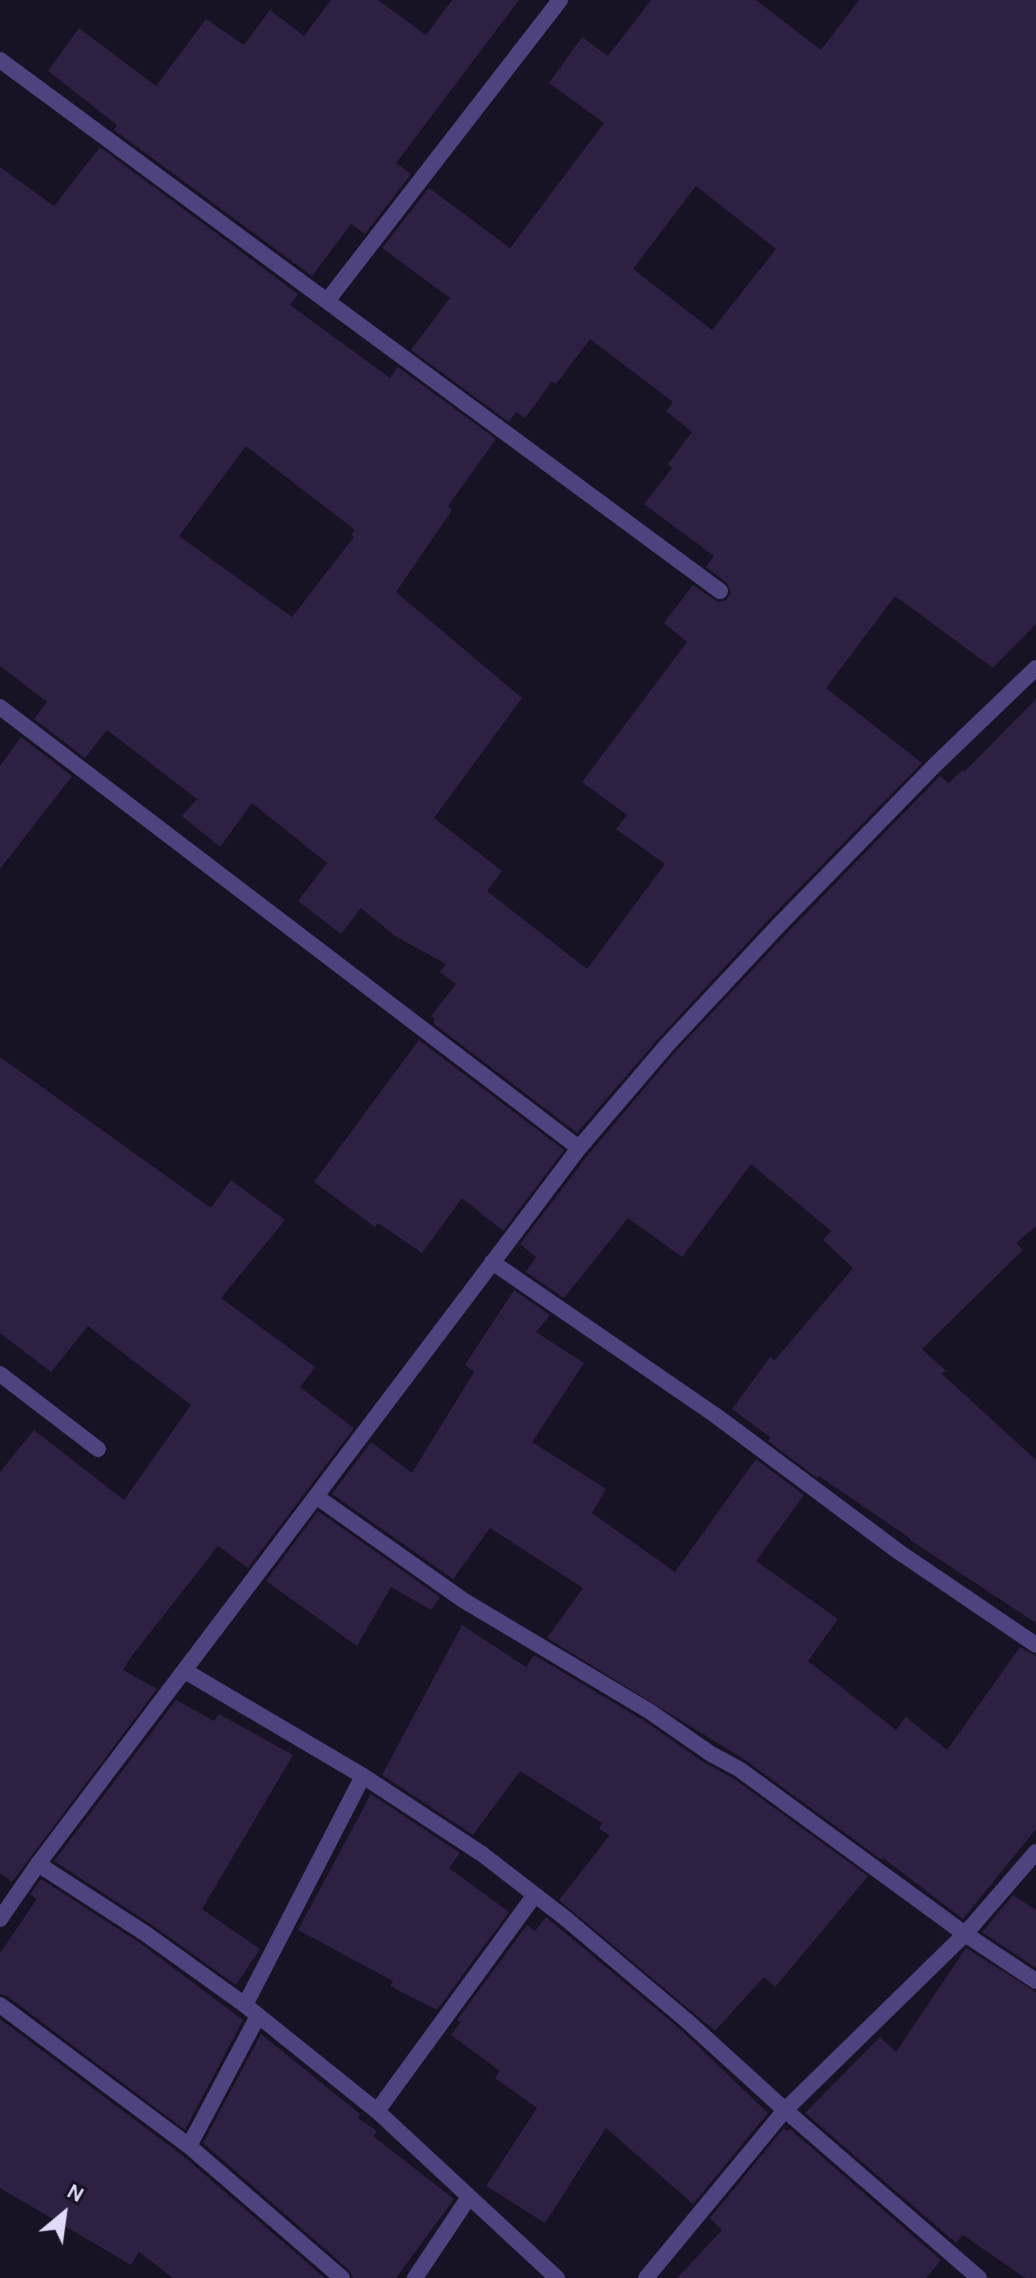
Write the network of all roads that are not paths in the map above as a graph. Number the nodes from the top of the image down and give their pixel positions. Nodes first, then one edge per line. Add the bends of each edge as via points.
1 (560, 0) edge
2 (0, 60) edge
3 (327, 301) junction
4 (720, 591) dead end
5 (1036, 668) edge
6 (0, 707) edge
7 (579, 1148) junction
8 (492, 1262) junction
9 (0, 1374) edge
10 (98, 1449) dead end
11 (317, 1497) junction
12 (1036, 1645) edge
13 (185, 1671) junction
14 (363, 1776) junction
15 (1036, 1852) edge
16 (38, 1864) junction
17 (534, 1896) junction
18 (0, 1919) edge
19 (965, 1934) junction
20 (1036, 1981) edge
21 (0, 2005) edge
22 (251, 2011) junction
23 (785, 2110) junction
24 (377, 2111) junction
25 (189, 2146) junction
26 (469, 2197) junction
27 (342, 2278) edge
28 (415, 2278) edge
29 (557, 2278) edge
30 (646, 2278) edge
31 (979, 2278) edge

1 - 3 street
2 - 3 street
3 - 4 street
5 - 7 street via 779,925
6 - 7 street
7 - 8 street
8 - 11 street
8 - 12 street
9 - 10 street
11 - 13 street
11 - 19 street via 463,1600 739,1769
13 - 14 street
13 - 16 street
14 - 17 street via 482,1854
14 - 22 street
15 - 19 street
16 - 18 street
16 - 22 street
17 - 23 street via 686,2020
17 - 24 street
19 - 20 street
19 - 23 street
21 - 25 street
22 - 24 street
22 - 25 street
23 - 30 street
23 - 31 street
24 - 26 street
25 - 27 street
26 - 28 street
26 - 29 street

